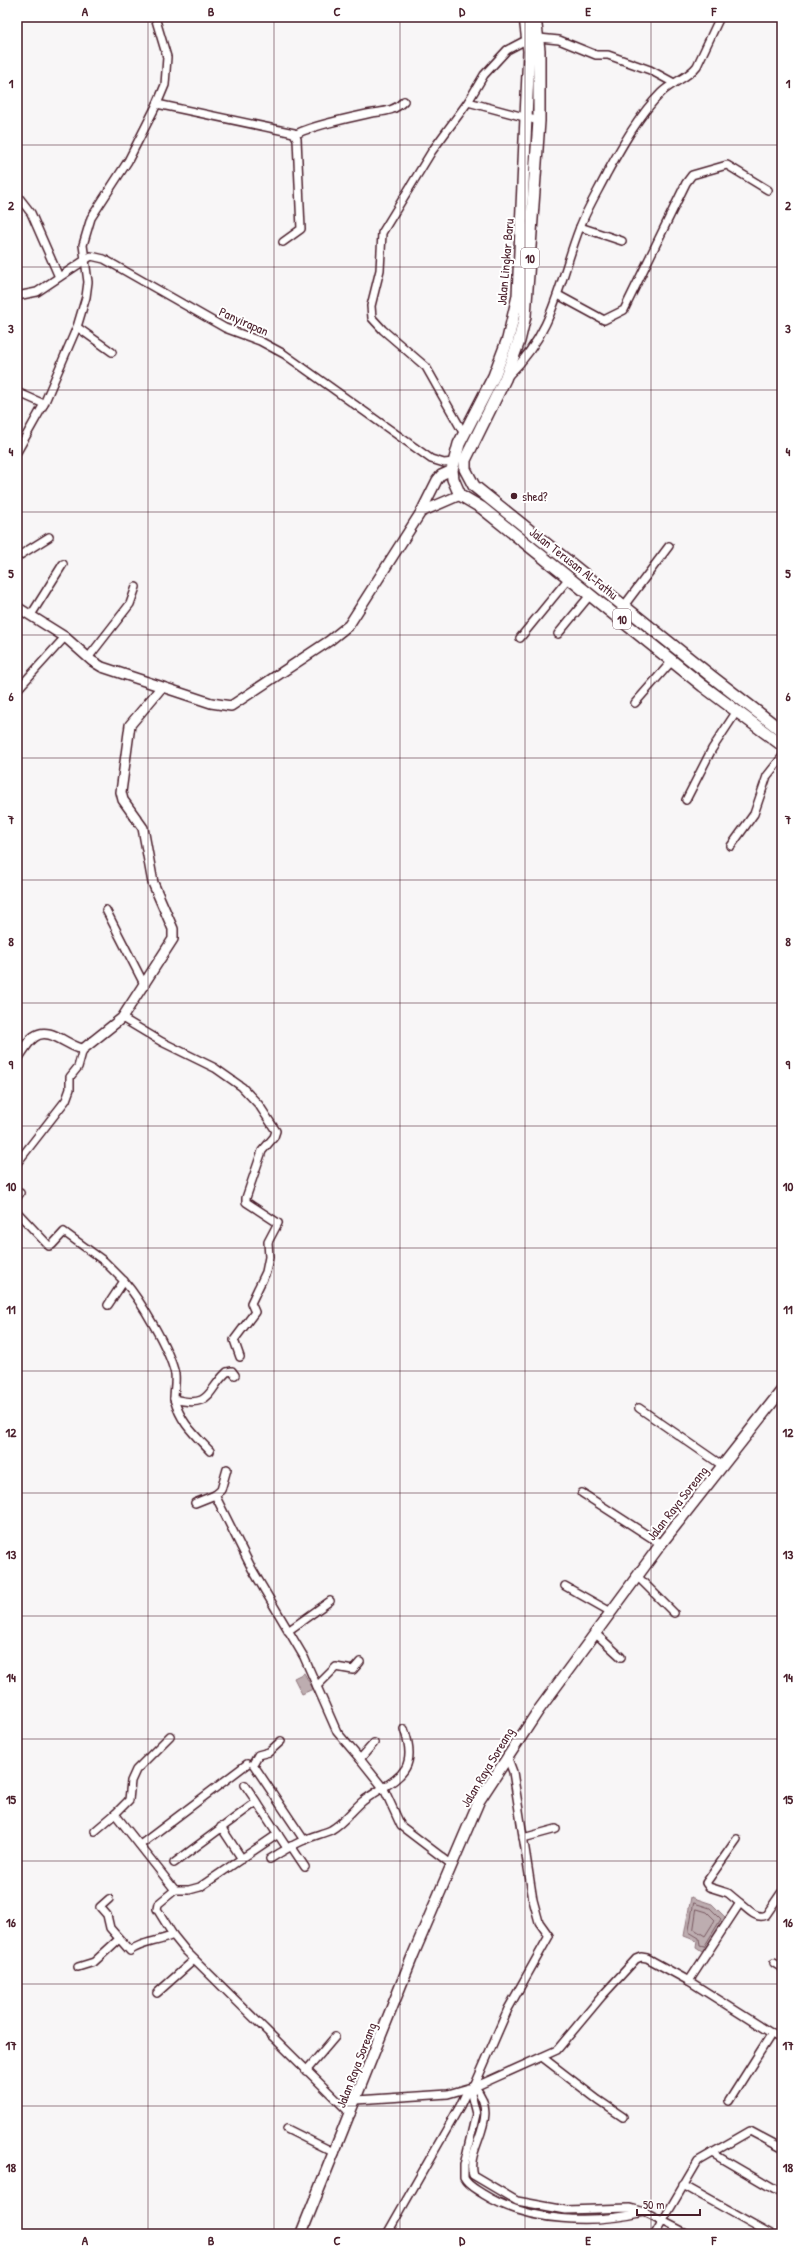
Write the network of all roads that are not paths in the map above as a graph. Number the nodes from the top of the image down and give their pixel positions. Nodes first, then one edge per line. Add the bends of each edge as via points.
1 (155, 17) edge
2 (525, 17) edge
3 (535, 17) edge
4 (720, 17) edge
5 (533, 38) junction
6 (674, 83) junction
7 (404, 101) dead end
8 (468, 102) junction
9 (158, 104) junction
10 (533, 121) junction
11 (295, 135) junction
12 (768, 190) dead end
13 (17, 195) edge
14 (580, 227) junction
15 (622, 241) dead end
16 (283, 242) dead end
17 (84, 259) junction
18 (59, 277) junction
19 (558, 295) junction
20 (17, 296) edge
21 (77, 327) junction
22 (112, 352) dead end
23 (494, 376) junction
24 (505, 379) junction
25 (17, 392) edge
26 (44, 404) junction
27 (464, 434) junction
28 (17, 452) edge
29 (453, 466) junction
30 (474, 486) joint
31 (460, 495) junction
32 (421, 512) junction
33 (49, 537) dead end
34 (670, 546) dead end
35 (17, 557) edge
36 (63, 564) dead end
37 (569, 578) junction
38 (136, 587) dead end
39 (591, 594) junction
40 (17, 606) edge
41 (621, 611) junction
42 (31, 615) junction
43 (558, 634) dead end
44 (65, 637) junction
45 (520, 638) dead end
46 (88, 658) junction
47 (672, 661) junction
48 (161, 688) junction
49 (17, 690) edge
50 (635, 703) dead end
51 (737, 711) junction
52 (756, 711) junction
53 (749, 721) junction
54 (782, 731) edge
55 (782, 745) edge
56 (782, 757) edge
57 (686, 800) dead end
58 (731, 846) dead end
59 (106, 910) dead end
60 (144, 986) junction
61 (122, 1018) junction
62 (83, 1049) junction
63 (17, 1059) edge
64 (17, 1163) edge
65 (17, 1212) edge
66 (124, 1281) junction
67 (108, 1305) dead end
68 (240, 1357) dead end
69 (235, 1375) dead end
70 (782, 1390) edge
71 (174, 1399) junction
72 (639, 1408) dead end
73 (210, 1451) dead end
74 (723, 1466) junction
75 (227, 1469) dead end
76 (582, 1493) dead end
77 (215, 1495) junction
78 (195, 1503) dead end
79 (661, 1544) junction
80 (637, 1576) junction
81 (565, 1586) dead end
82 (330, 1601) dead end
83 (611, 1612) junction
84 (674, 1613) dead end
85 (288, 1631) junction
86 (595, 1633) junction
87 (620, 1657) dead end
88 (360, 1662) dead end
89 (317, 1686) junction
90 (404, 1728) dead end
91 (170, 1736) dead end
92 (282, 1741) dead end
93 (374, 1743) dead end
94 (507, 1756) junction
95 (360, 1758) junction
96 (247, 1764) dead end
97 (245, 1785) dead end
98 (384, 1789) junction
99 (258, 1804) junction
100 (115, 1814) junction
101 (221, 1827) junction
102 (556, 1829) dead end
103 (95, 1831) dead end
104 (278, 1834) junction
105 (523, 1838) junction
106 (737, 1839) dead end
107 (304, 1840) junction
108 (140, 1845) junction
109 (289, 1847) junction
110 (242, 1859) junction
111 (270, 1859) dead end
112 (174, 1862) dead end
113 (451, 1864) junction
114 (305, 1867) dead end
115 (175, 1890) junction
116 (781, 1893) dead end
117 (109, 1899) dead end
118 (740, 1903) junction
119 (172, 1934) junction
120 (119, 1939) junction
121 (194, 1960) junction
122 (774, 1963) dead end
123 (78, 1966) dead end
124 (782, 1968) edge
125 (689, 1981) junction
126 (157, 1993) dead end
127 (772, 2033) junction
128 (336, 2037) dead end
129 (782, 2040) edge
130 (542, 2057) junction
131 (306, 2071) junction
132 (471, 2088) junction
133 (356, 2100) junction
134 (729, 2101) dead end
135 (351, 2114) junction
136 (623, 2117) dead end
137 (287, 2129) dead end
138 (782, 2148) edge
139 (335, 2153) junction
140 (712, 2153) junction
141 (683, 2185) junction
142 (782, 2194) edge
143 (517, 2200) junction
144 (518, 2210) junction
145 (645, 2212) junction
146 (664, 2220) junction
147 (301, 2234) edge
148 (387, 2234) edge
149 (654, 2234) edge
150 (688, 2234) edge
151 (771, 2234) edge

1 - 9 street via 167,57 165,85
2 - 5 highway, Jalan Lingkar Baru / 10
3 - 5 highway, Jalan Lingkar Baru / 10
4 - 6 street via 693,72
5 - 6 street via 558,40 596,55 608,55 650,70
5 - 8 street via 507,50 484,75
5 - 10 highway, Jalan Lingkar Baru / 10
6 - 14 street via 663,91 645,112 610,169
7 - 11 street via 393,110 361,115
8 - 10 street
8 - 27 street via 432,151 383,229 380,270 371,313 377,325 426,367
9 - 11 street via 292,132
9 - 17 street via 128,161 91,218 84,245
10 - 23 highway, Jalan Lingkar Baru / 10 via 518,296 508,339
10 - 24 highway, Jalan Lingkar Baru / 10 via 528,296 519,340
11 - 16 street via 301,229
12 - 19 street via 727,165 692,175 627,308 604,320
13 - 18 street via 31,213
14 - 15 street
14 - 19 street
17 - 18 street
17 - 21 street via 88,282
17 - 29 street, Panyirapan via 93,256 112,262 224,328 260,341 284,354 431,459
18 - 20 street via 38,292
19 - 24 street via 537,342
21 - 22 street
21 - 26 street
23 - 24 highway
23 - 27 highway, Jalan Lingkar Baru / 10
24 - 30 highway, Jalan Lingkar Baru / 10 via 465,460 465,469
25 - 26 street
26 - 28 street
27 - 29 highway, Jalan Lingkar Baru / 10
29 - 31 highway via 453,478
29 - 32 street via 440,476
30 - 41 highway, Jalan Terusan Al-Fathu / 10
31 - 32 street
31 - 37 highway, Jalan Terusan Al-Fathu / 10 via 482,508
32 - 48 street via 349,625 245,698 231,706 220,705
33 - 35 street
34 - 41 street
36 - 42 street
37 - 39 highway, Jalan Terusan Al-Fathu / 10
37 - 45 street
38 - 46 street via 130,604
39 - 41 highway, Jalan Terusan Al-Fathu / 10
39 - 43 street
40 - 42 street
41 - 47 highway, Jalan Terusan Al-Fathu / 10
41 - 52 highway, Jalan Terusan Al-Fathu / 10
42 - 44 street
44 - 46 street
44 - 49 street
46 - 48 street via 112,671
47 - 50 street
47 - 51 highway, Jalan Terusan Al-Fathu / 10
48 - 60 street via 130,725 122,777 122,796 143,828 153,883 174,932 171,943
51 - 53 highway, Jalan Terusan Al-Fathu / 10
51 - 57 street via 712,749
52 - 53 highway
52 - 54 highway, Jalan Terusan Al-Fathu / 10
53 - 55 highway, Jalan Terusan Al-Fathu / 10
56 - 58 street via 767,776 754,814
59 - 60 street
60 - 61 street
61 - 62 street
61 - 68 street via 162,1042 215,1068 242,1087 260,1105 276,1131 262,1151 246,1198 246,1202 278,1223 268,1242 266,1272 251,1303 255,1312 234,1340
62 - 63 street via 55,1036 43,1034 33,1038
62 - 64 street via 78,1067 70,1078 66,1100
65 - 66 street via 49,1246 52,1246 64,1232 104,1261
66 - 67 street
66 - 71 street via 142,1303 166,1353 175,1375
69 - 71 street via 232,1371 227,1372 211,1394 201,1400
70 - 74 main road, Jalan Raya Soreang
71 - 73 street via 183,1422
72 - 74 street
74 - 79 main road, Jalan Raya Soreang
75 - 77 street via 221,1490
76 - 79 street
77 - 78 street
77 - 85 street via 252,1569
79 - 80 main road, Jalan Raya Soreang
80 - 83 main road, Jalan Raya Soreang
80 - 84 street
81 - 83 street
82 - 85 street
83 - 86 main road, Jalan Raya Soreang
85 - 89 street via 304,1657
86 - 87 street
86 - 94 main road, Jalan Raya Soreang
88 - 89 street via 353,1670 339,1666 334,1668
89 - 95 street via 337,1732
90 - 98 street via 409,1744 407,1763 399,1777
91 - 100 street via 136,1770 131,1781 129,1800
92 - 107 street via 269,1752 258,1755 253,1764
93 - 95 street
94 - 105 street via 513,1772
94 - 113 main road, Jalan Raya Soreang via 479,1801
95 - 98 street
96 - 108 street
97 - 99 street
98 - 107 street via 364,1801 332,1829
98 - 113 street via 401,1826
99 - 101 street via 252,1804
99 - 104 street
100 - 103 street
100 - 108 street
101 - 110 street
101 - 112 street
102 - 105 street
104 - 109 street
104 - 110 street
105 - 132 street via 539,1922 549,1936 508,2009
106 - 118 street via 706,1883 728,1893
107 - 109 street
108 - 115 street
109 - 111 street
109 - 114 street
110 - 115 street via 200,1887
113 - 133 main road, Jalan Raya Soreang
115 - 119 street via 157,1906
116 - 118 street via 762,1917 758,1917
117 - 120 street via 100,1907 107,1915 108,1925
118 - 125 street
119 - 120 street via 157,1942 136,1946 130,1951
119 - 121 street
120 - 123 street via 94,1962
121 - 126 street
121 - 131 street
122 - 124 street
125 - 127 street
125 - 130 street via 647,1958 638,1958 602,1996 560,2047
127 - 129 street
127 - 134 street
128 - 131 street
130 - 132 street
130 - 136 street
131 - 135 street
132 - 133 street via 448,2094
132 - 143 street via 479,2092 485,2111 472,2174
132 - 144 street via 476,2114 464,2164 464,2178 472,2187 495,2201
132 - 148 street
133 - 135 main road, Jalan Raya Soreang
135 - 139 main road, Jalan Raya Soreang
137 - 139 street
138 - 140 street via 750,2131
139 - 147 main road, Jalan Raya Soreang
140 - 141 street via 698,2161
140 - 142 street
141 - 146 street
141 - 151 street
143 - 144 street
143 - 145 street via 566,2210 630,2208
144 - 145 street via 532,2214 585,2218 627,2216
145 - 146 street
146 - 149 street
146 - 150 street

